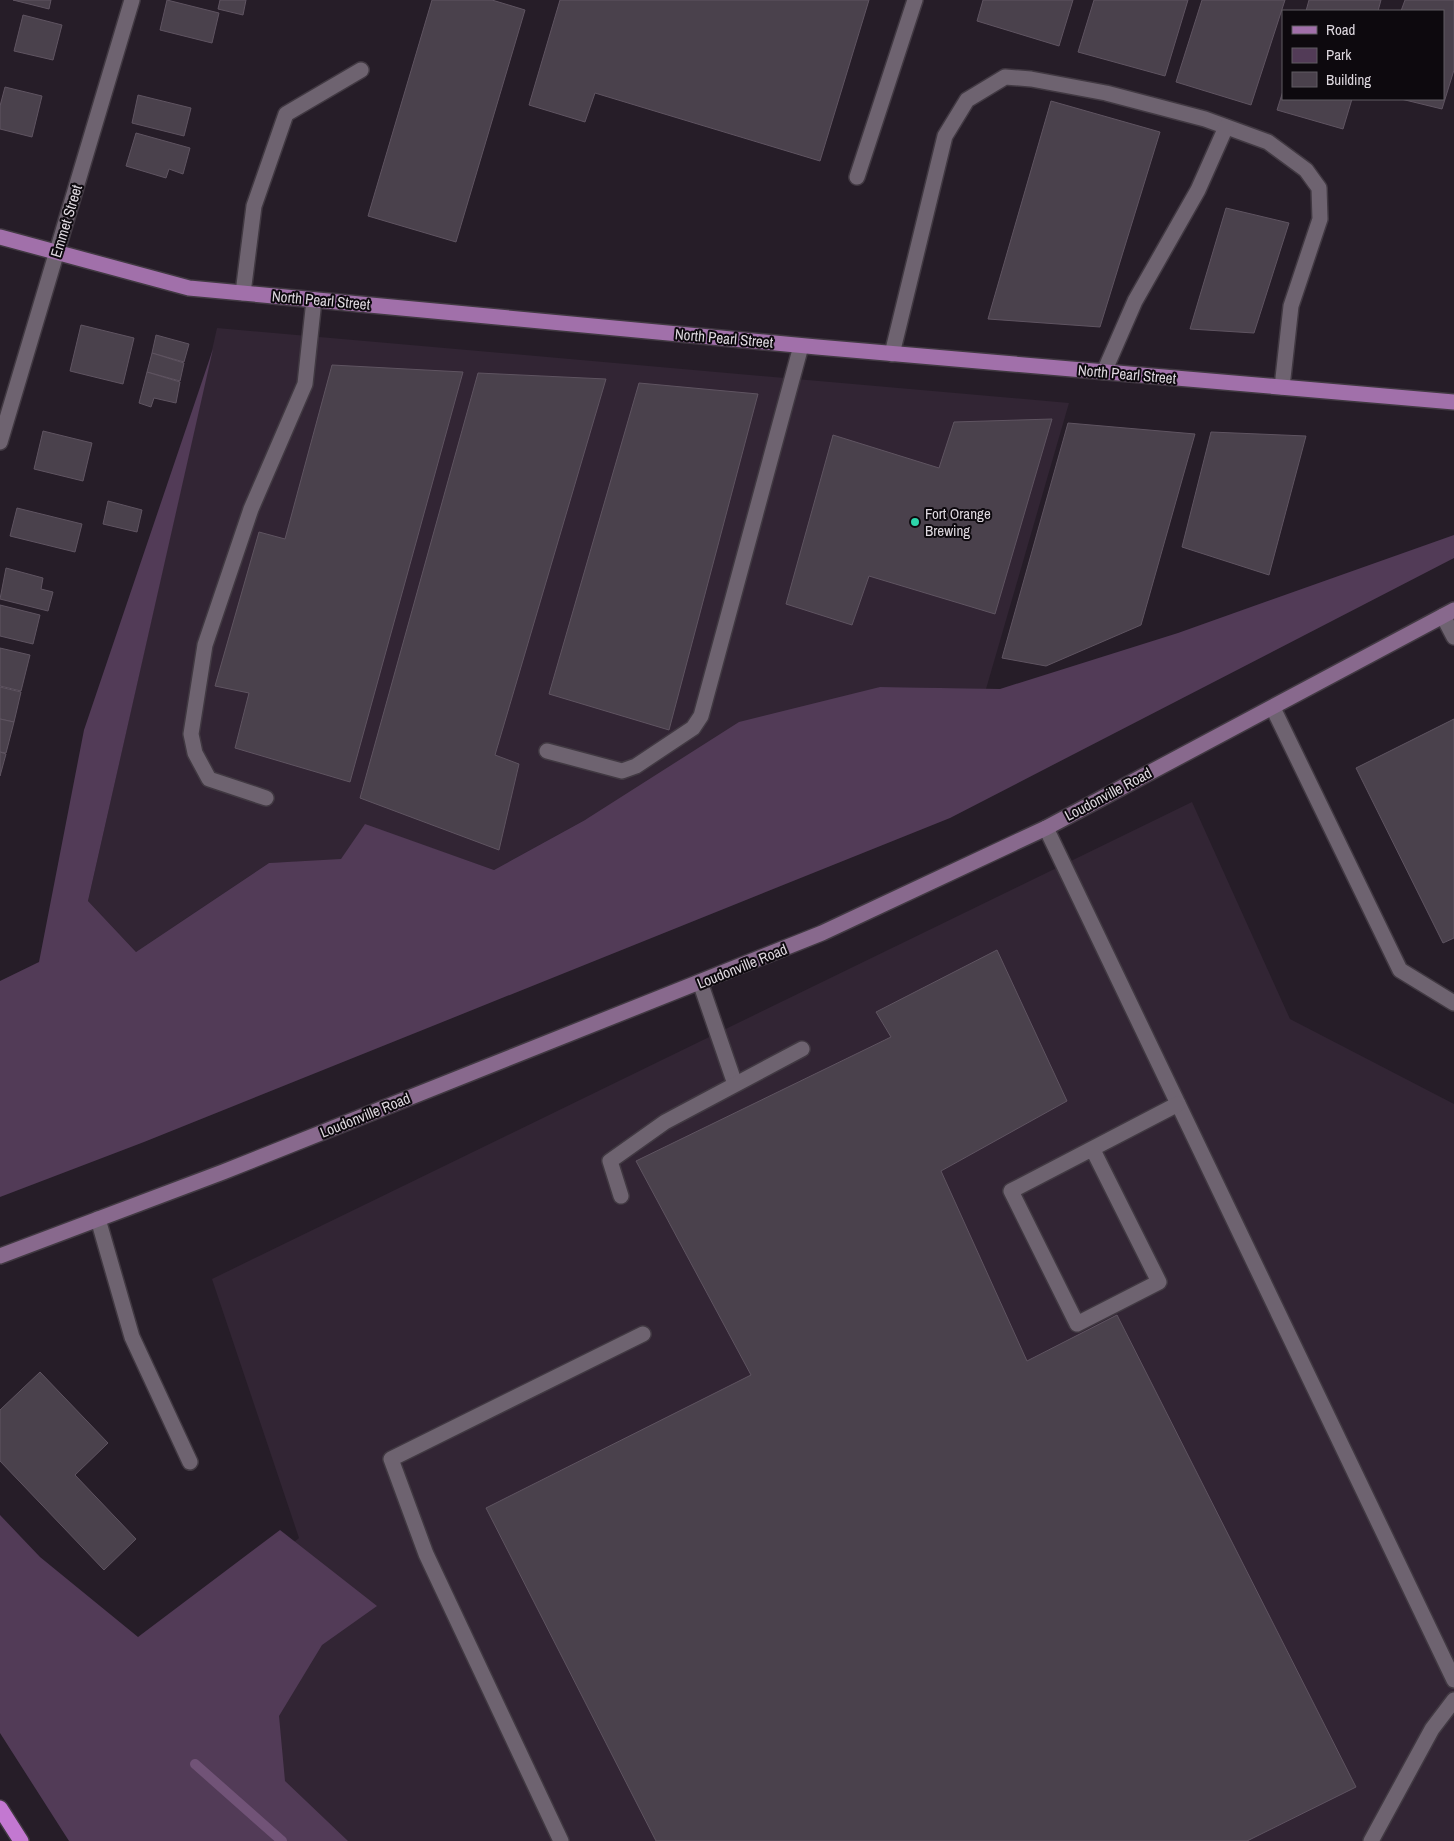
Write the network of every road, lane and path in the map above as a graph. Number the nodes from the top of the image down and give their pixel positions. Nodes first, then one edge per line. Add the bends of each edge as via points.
1 (132, 0) edge
2 (915, 0) edge
3 (361, 70) dead end
4 (1226, 127) junction
5 (857, 177) dead end
6 (0, 237) edge
7 (57, 253) junction
8 (243, 293) junction
9 (314, 300) junction
10 (801, 346) junction
11 (892, 354) junction
12 (1104, 372) junction
13 (1282, 387) junction
14 (1454, 402) edge
15 (0, 442) edge
16 (1449, 613) edge
17 (1454, 637) edge
18 (1272, 708) junction
19 (547, 751) dead end
20 (266, 798) dead end
21 (1046, 828) junction
22 (700, 982) junction
23 (1454, 1003) edge
24 (802, 1049) dead end
25 (735, 1084) junction
26 (1178, 1104) junction
27 (1093, 1150) junction
28 (621, 1196) dead end
29 (98, 1219) junction
30 (0, 1256) edge
31 (643, 1334) dead end
32 (190, 1462) dead end
33 (1454, 1680) edge
34 (1454, 1700) edge
35 (0, 1808) edge
36 (21, 1841) edge
37 (562, 1841) edge
38 (1371, 1841) edge

1 - 7 street, Emmet Street
2 - 5 street
3 - 8 street via 286,114 254,206
4 - 11 street via 1205,118 1106,92 1031,79 1006,77 967,100 945,136
4 - 12 street via 1198,190 1135,301
4 - 13 street via 1268,142 1306,170 1319,188 1320,219 1291,306
6 - 7 main road, North Pearl Street
7 - 8 main road, North Pearl Street via 189,288
7 - 15 street, Emmet Street
8 - 9 main road, North Pearl Street
9 - 10 main road, North Pearl Street
9 - 20 street via 306,384 251,509 205,645 191,734 194,753 209,779
10 - 11 main road, North Pearl Street
10 - 19 street via 701,716 693,728 636,766 622,771
11 - 12 main road, North Pearl Street
12 - 13 main road, North Pearl Street
13 - 14 main road, North Pearl Street
16 - 17 street
16 - 18 main road, Loudonville Road
18 - 21 main road, Loudonville Road
18 - 23 street via 1400,970
21 - 22 main road, Loudonville Road via 830,929
21 - 26 street
22 - 25 street
22 - 29 main road, Loudonville Road
24 - 25 street
25 - 28 street via 664,1122 610,1162
26 - 27 street
26 - 33 street
27 - 27 street via 1011,1191 1077,1324 1159,1282
29 - 30 main road, Loudonville Road
29 - 32 street via 132,1337
31 - 37 street via 391,1459 426,1554
34 - 38 street via 1432,1729
35 - 36 highway

